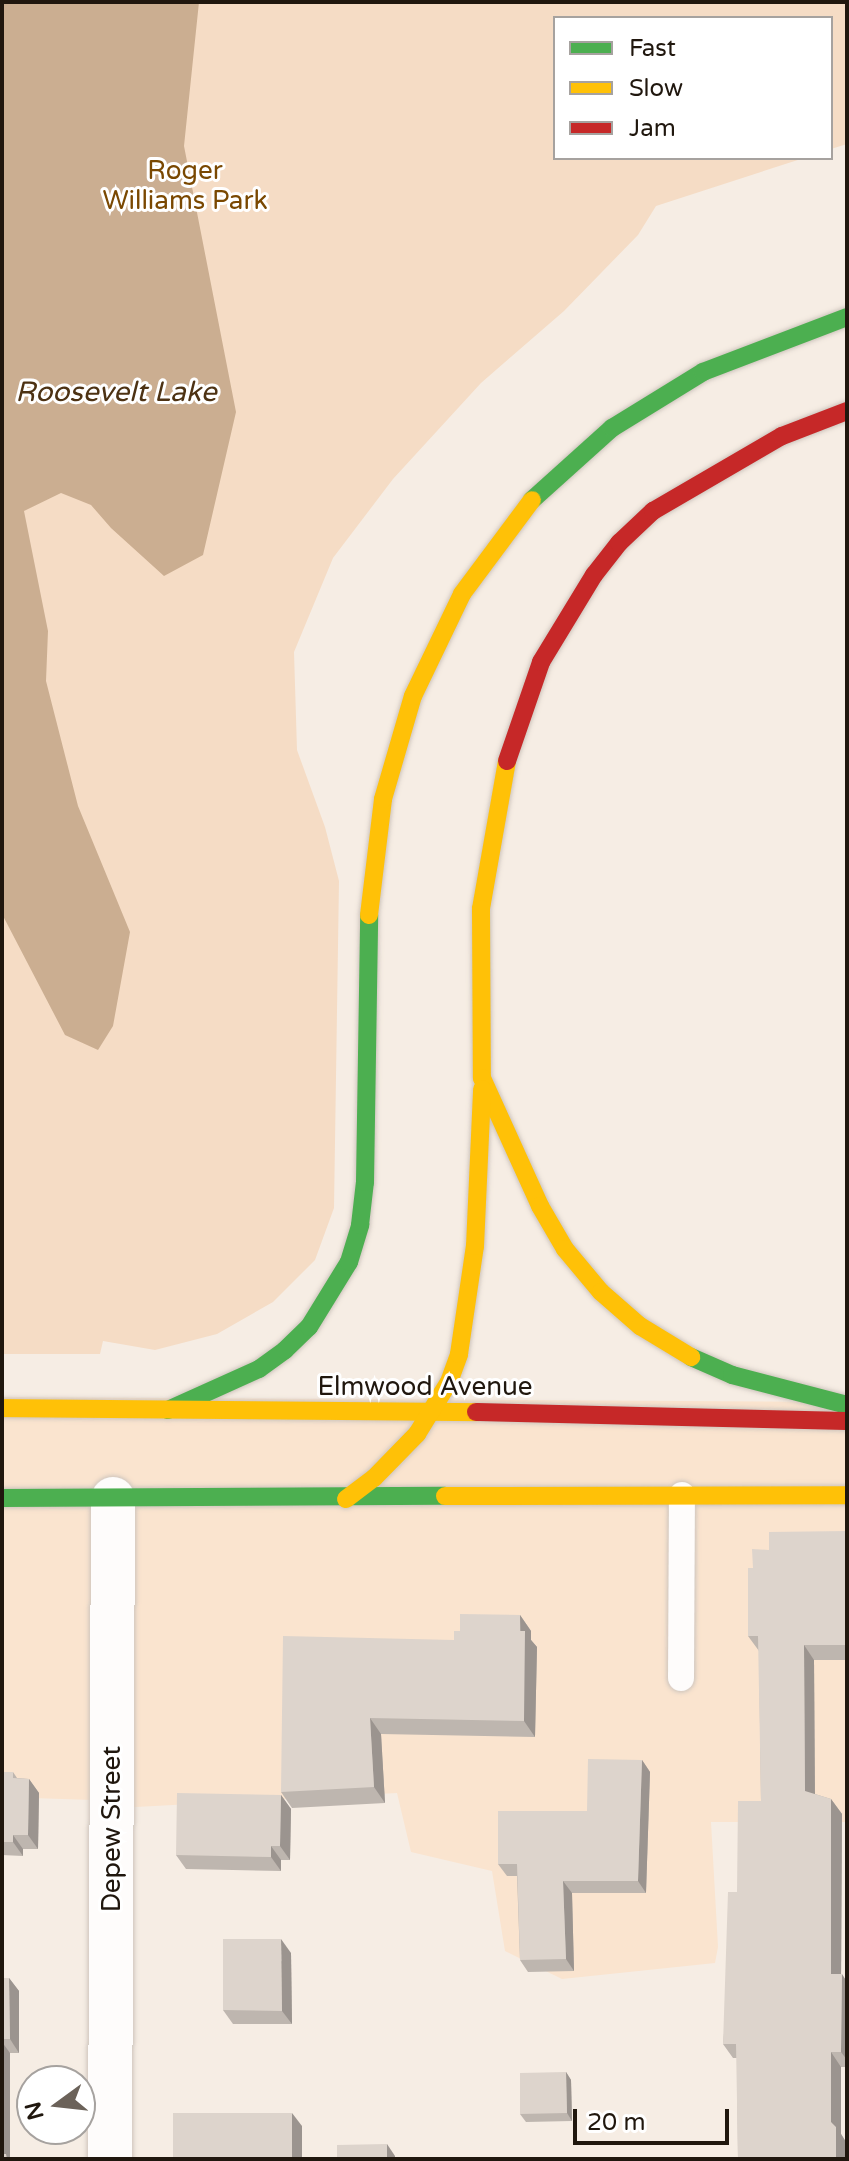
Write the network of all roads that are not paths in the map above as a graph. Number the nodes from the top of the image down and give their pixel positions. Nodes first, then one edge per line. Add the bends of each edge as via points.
1 (847, 317) edge
2 (847, 411) edge
3 (482, 1078) junction
4 (847, 1405) edge
5 (2, 1408) edge
6 (168, 1410) junction
7 (432, 1412) junction
8 (847, 1421) edge
9 (682, 1495) junction
10 (847, 1495) edge
11 (2, 1498) edge
12 (113, 1499) junction
13 (346, 1499) junction
14 (681, 1678) dead end
15 (110, 2159) edge

1 - 6 main road via 703,372 612,428 530,502 462,594 413,696 383,799 369,905 365,1182 349,1262 309,1327 285,1350 259,1369
2 - 3 main road via 782,436 653,511 594,575 541,662 501,777 488,844 481,909
3 - 4 main road via 540,1206 565,1249 601,1292 681,1353 732,1375
3 - 7 main road via 479,1191 465,1325 449,1382
5 - 6 main road, Elmwood Avenue
6 - 7 main road, Elmwood Avenue
7 - 8 main road, Elmwood Avenue
7 - 13 main road via 397,1456
9 - 10 main road
9 - 13 main road
9 - 14 lane
11 - 12 main road
12 - 13 main road
12 - 15 street, Depew Street

